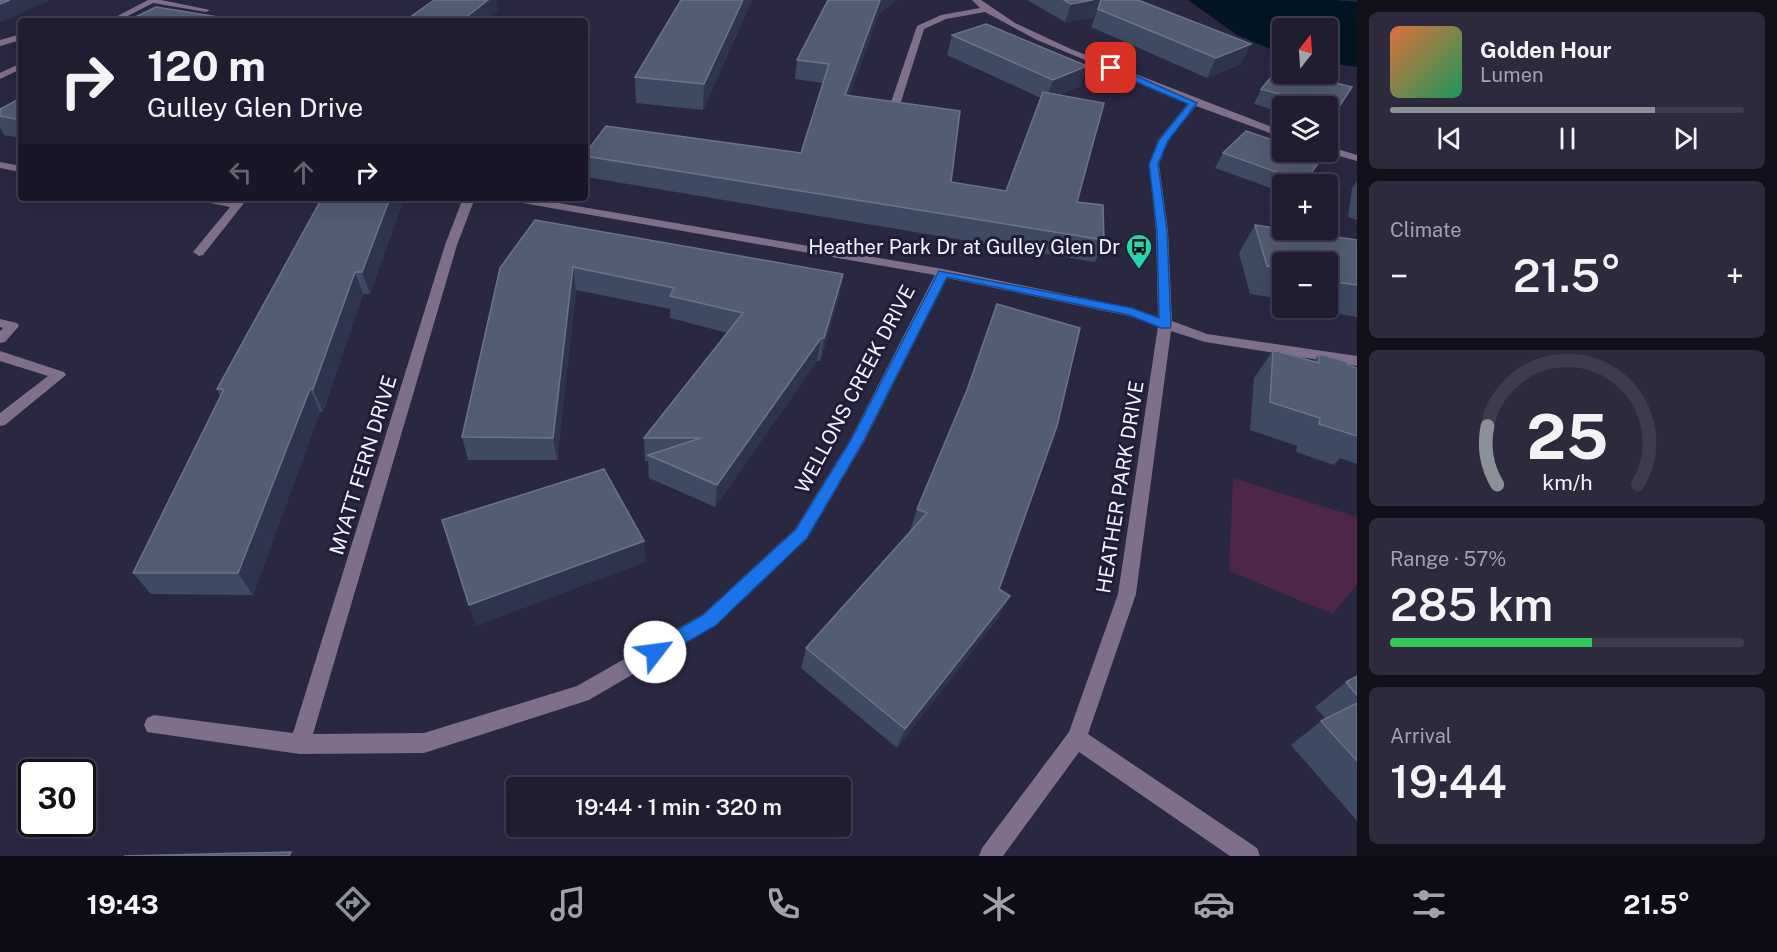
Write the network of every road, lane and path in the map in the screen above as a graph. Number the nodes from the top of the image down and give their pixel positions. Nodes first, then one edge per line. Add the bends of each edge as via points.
1 (154, 0) edge
2 (976, 0) edge
3 (986, 9) junction
4 (206, 10) dead end
5 (118, 18) edge
6 (18, 37) edge
7 (0, 43) edge
8 (18, 67) edge
9 (0, 76) edge
10 (1193, 103) junction
11 (894, 108) edge
12 (1272, 131) edge
13 (1338, 152) edge
14 (1357, 158) edge
15 (0, 165) edge
16 (18, 168) edge
17 (240, 201) edge
18 (468, 201) edge
19 (528, 201) edge
20 (199, 252) dead end
21 (943, 273) junction
22 (0, 323) edge
23 (1165, 325) junction
24 (0, 339) edge
25 (0, 356) edge
26 (1357, 362) edge
27 (0, 421) edge
28 (154, 725) dead end
29 (1077, 738) junction
30 (300, 744) junction
31 (990, 856) edge
32 (1249, 856) edge

1 - 4 street
1 - 5 street
2 - 3 street
3 - 10 street via 1049,42
3 - 11 street via 920,28
6 - 7 street
8 - 9 street
10 - 12 street
10 - 23 street, HEATHER PARK DRIVE via 1163,140 1154,164 1162,231
13 - 14 street
15 - 16 street
17 - 20 street
18 - 30 street, MYATT FERN DRIVE via 448,255
19 - 21 street
21 - 23 street via 1132,312
21 - 30 street, WELLONS CREEK DRIVE via 856,442 801,534 709,620 582,694 424,743
22 - 24 street via 12,326
23 - 26 street via 1205,338
23 - 29 street, HEATHER PARK DRIVE via 1127,594
25 - 27 street via 59,375
28 - 30 street, WELLONS CREEK DRIVE
29 - 31 street, HEATHER PARK DRIVE
29 - 32 street

